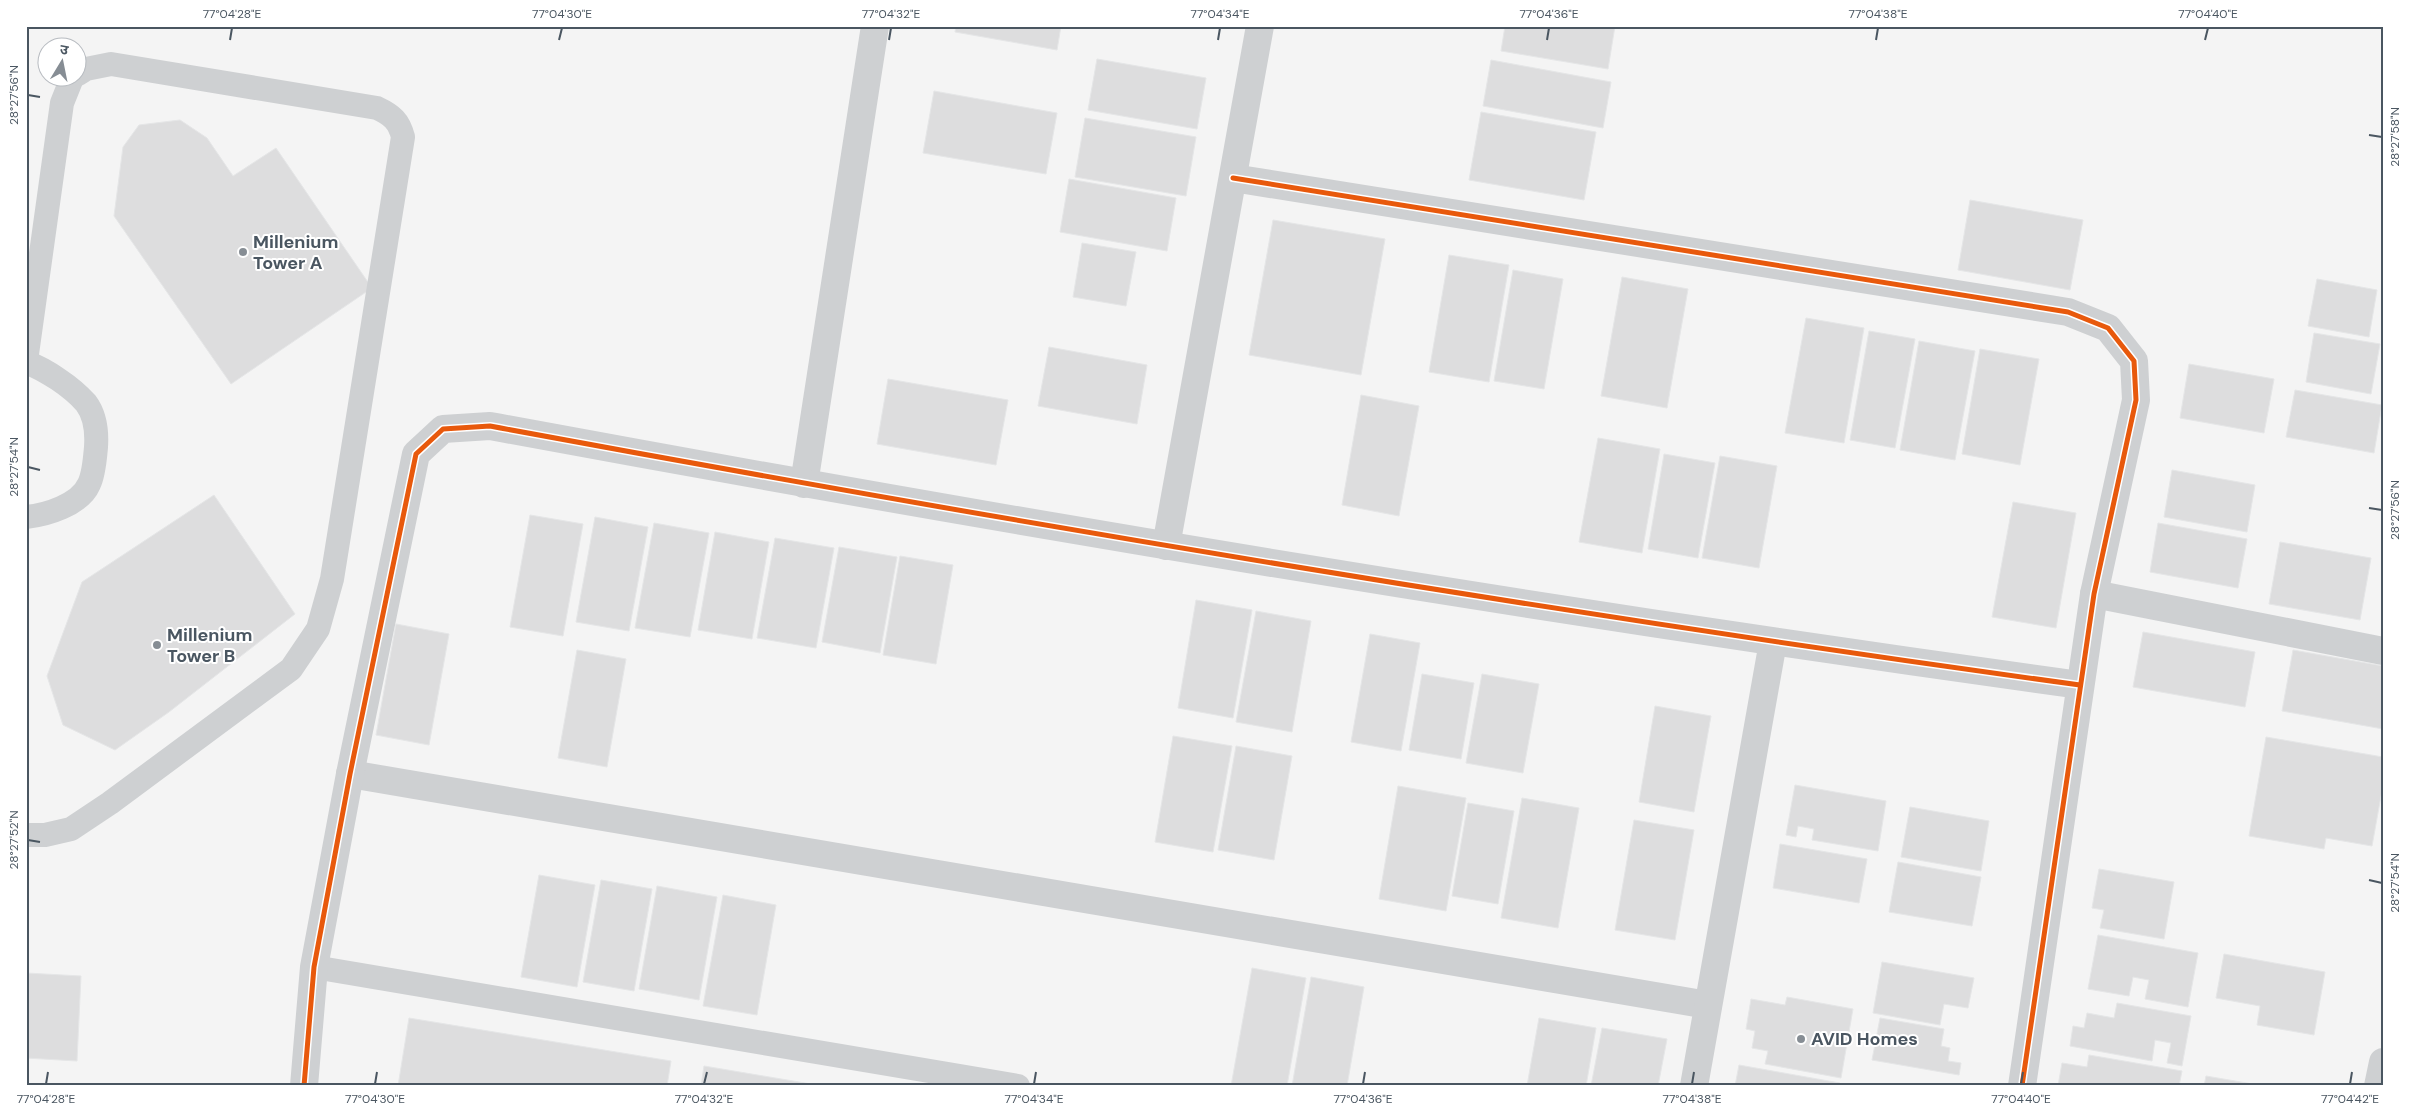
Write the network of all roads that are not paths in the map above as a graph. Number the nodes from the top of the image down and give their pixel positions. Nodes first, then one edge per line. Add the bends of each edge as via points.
1 (875, 26) edge
2 (1260, 26) edge
3 (88, 69) edge
4 (68, 88) edge
5 (1233, 178) junction
6 (26, 362) edge
7 (804, 484) junction
8 (26, 517) edge
9 (1166, 546) junction
10 (2094, 594) junction
11 (1773, 642) junction
12 (2383, 652) edge
13 (2080, 684) junction
14 (350, 774) junction
15 (26, 835) edge
16 (314, 967) junction
17 (1708, 1005) junction
18 (2383, 1062) edge
19 (304, 1086) edge
20 (1018, 1086) edge
21 (1694, 1086) edge
22 (2022, 1086) edge
23 (2378, 1086) edge

1 - 7 street
2 - 5 street
3 - 15 lane via 111,64 377,108 400,123 403,137 332,580 318,628 292,669 110,803 71,828 45,835
4 - 6 lane via 62,103
5 - 9 street
5 - 10 street via 2068,312 2108,328 2134,361 2136,400
6 - 8 lane via 87,404 97,430 88,486 72,502 47,514
7 - 9 street
7 - 14 street via 490,426 443,429 416,454
9 - 11 street
10 - 12 street
10 - 13 street
11 - 13 street
11 - 17 street
13 - 22 street
14 - 16 street
14 - 17 street
16 - 19 street
16 - 20 lane
17 - 21 street
18 - 23 street

